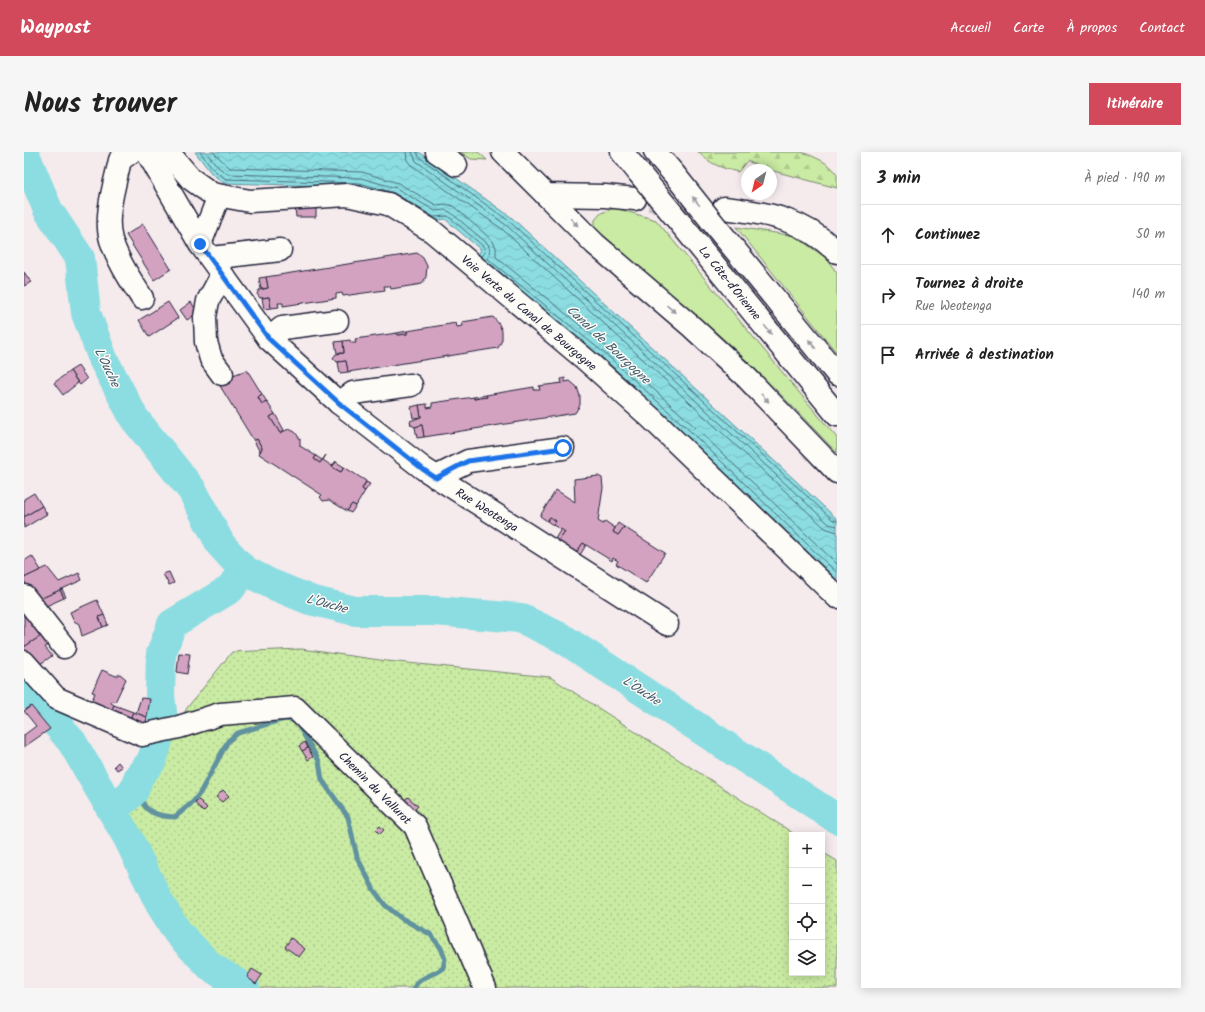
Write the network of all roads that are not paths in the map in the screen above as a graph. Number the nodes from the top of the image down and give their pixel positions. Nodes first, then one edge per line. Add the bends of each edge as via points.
1 (147, 152) edge
2 (168, 152) edge
3 (437, 152) edge
4 (503, 152) edge
5 (622, 152) edge
6 (656, 152) edge
7 (121, 155) edge
8 (456, 165) dead end
9 (546, 195) junction
10 (219, 196) junction
11 (635, 199) tunnel mouth
12 (720, 218) junction
13 (280, 250) dead end
14 (837, 252) edge
15 (211, 259) junction
16 (142, 298) dead end
17 (337, 320) dead end
18 (269, 339) junction
19 (222, 374) dead end
20 (837, 374) edge
21 (412, 384) dead end
22 (339, 403) junction
23 (837, 415) edge
24 (563, 448) dead end
25 (837, 472) edge
26 (436, 478) junction
27 (24, 596) edge
28 (837, 596) edge
29 (667, 624) dead end
30 (64, 646) dead end
31 (24, 662) edge
32 (485, 988) edge

1 - 15 main road, Rue Weotenga
2 - 10 main road, Voie Verte du Canal de Bourgogne via 191,179
3 - 8 main road
4 - 9 main road
5 -> 23 main road, La Côte-d'Orienne, bridge
12 -> 6 main road, La Côte-d'Orienne, bridge via 674,174
7 - 16 main road via 110,215 111,239 122,266
9 - 11 main road
9 -> 25 main road via 595,244 692,327 746,378
10 - 15 main road
10 - 28 main road, Voie Verte du Canal de Bourgogne via 250,201 347,195 388,204 408,215 432,231 586,360 651,418
12 - 14 main road via 773,216 792,221 818,236
20 -> 12 main road, La Côte-d'Orienne
13 - 15 main road
15 - 18 main road, Rue Weotenga
15 - 19 main road via 205,317 206,342 211,359
17 - 18 main road via 282,328
18 - 22 main road, Rue Weotenga
21 - 22 main road via 353,393
22 - 26 main road, Rue Weotenga
24 - 26 main road via 468,461
26 - 29 main road, Rue Weotenga
27 - 30 main road
31 - 32 main road, Chemin du Vallurot via 56,698 142,735 220,714 295,708 415,826

